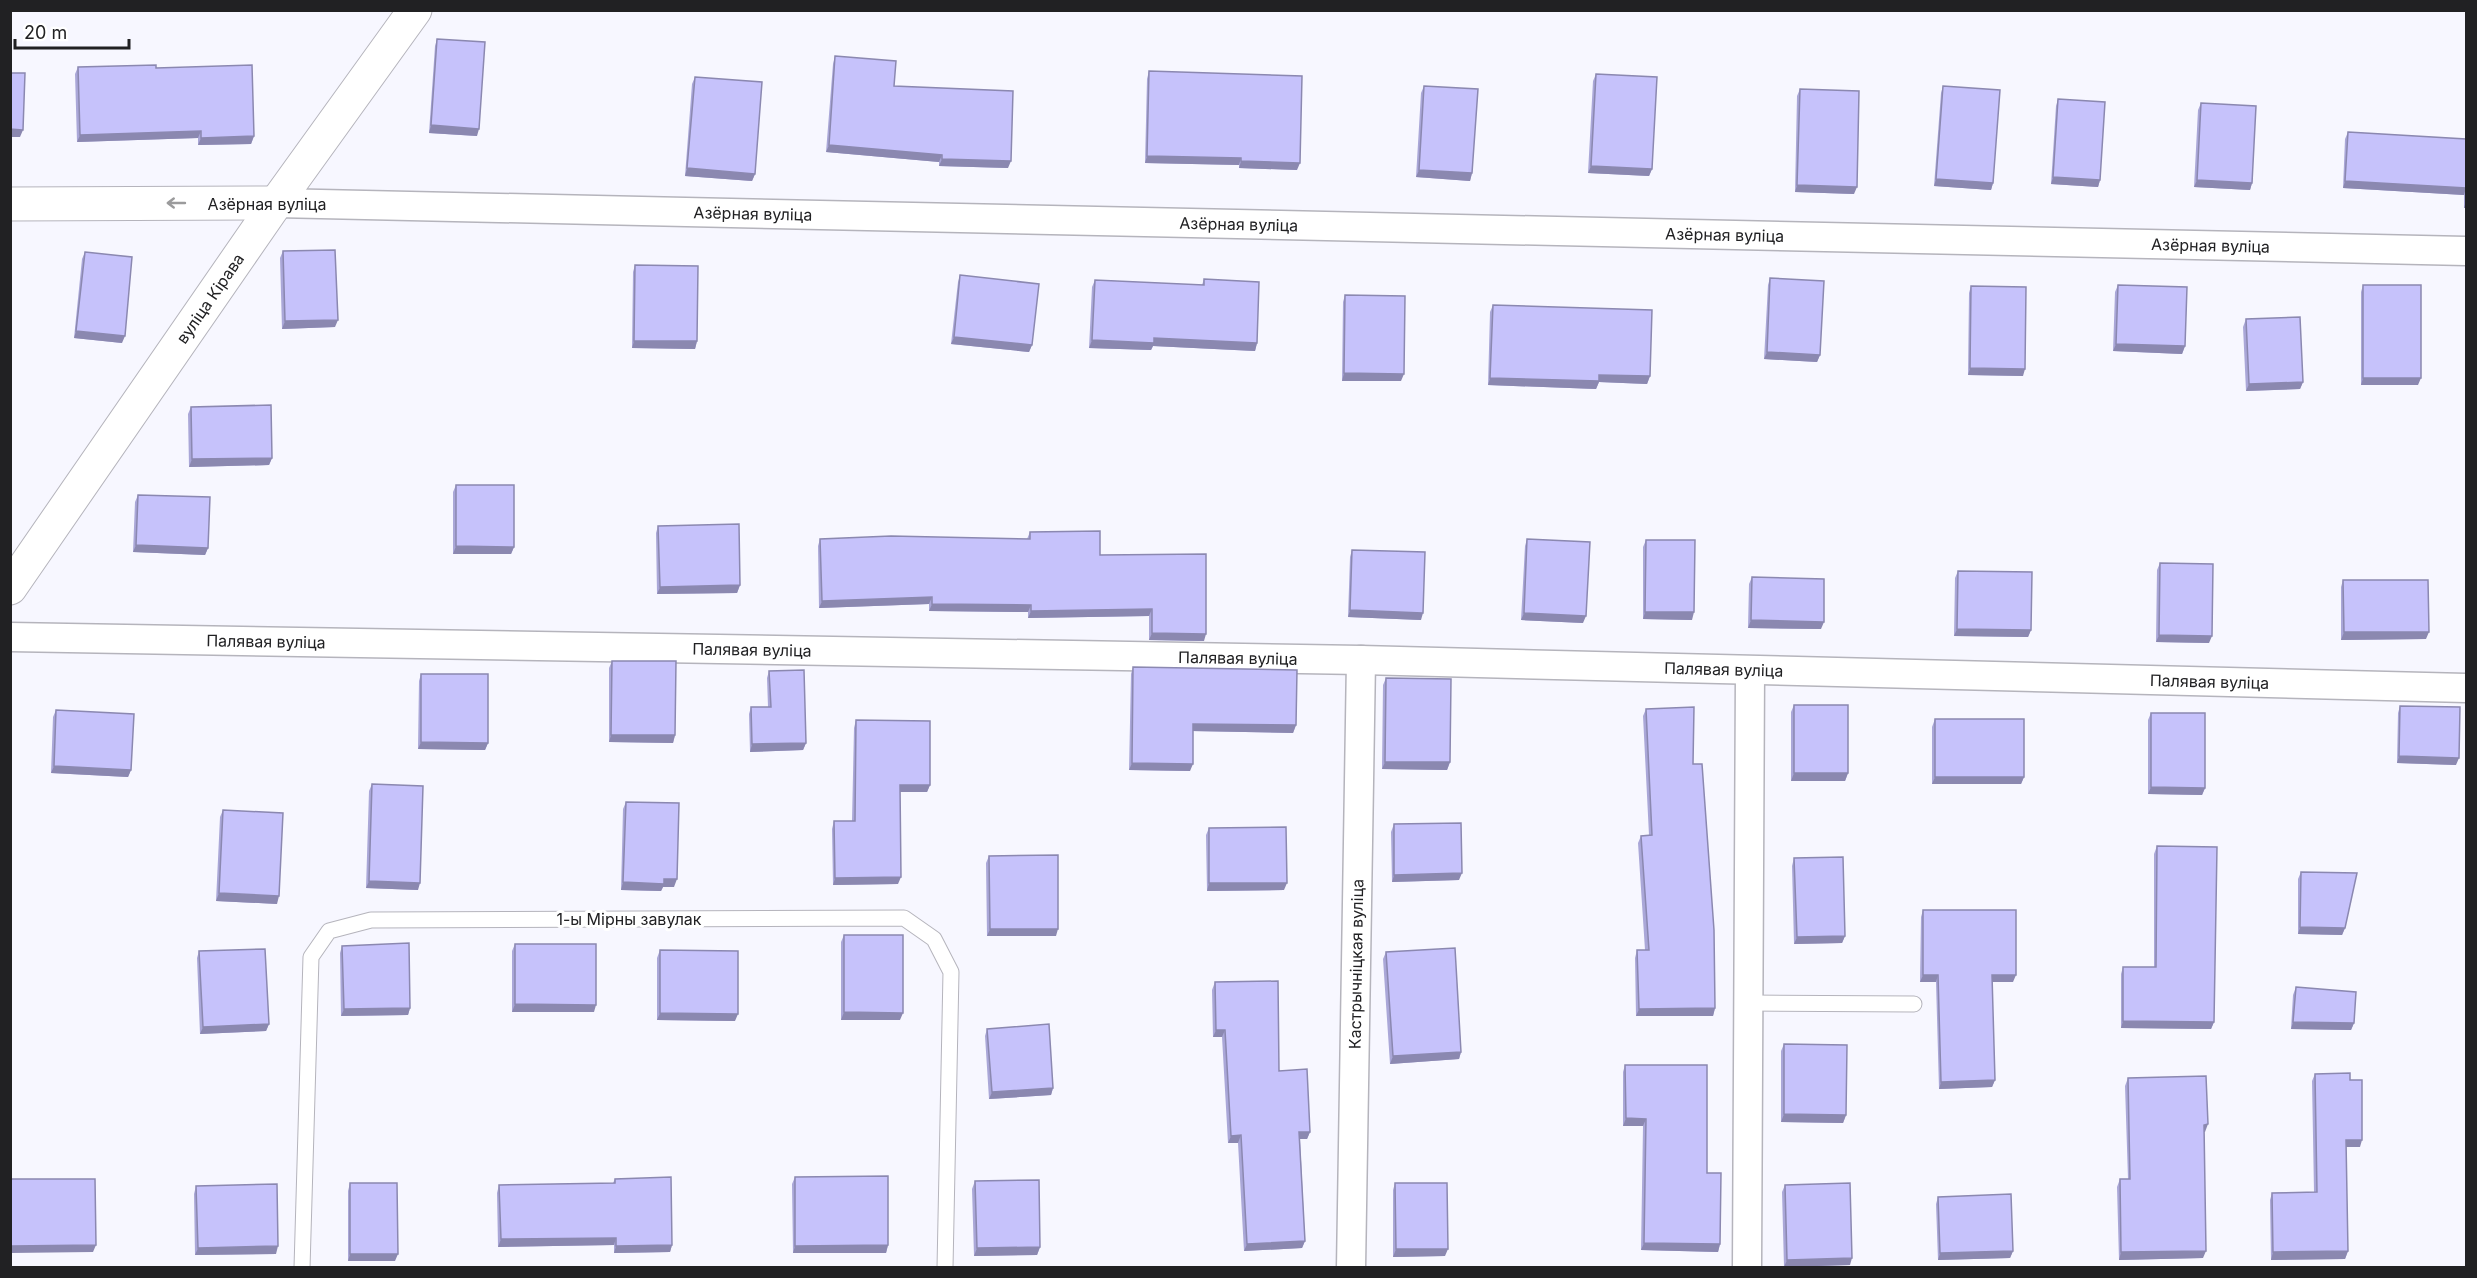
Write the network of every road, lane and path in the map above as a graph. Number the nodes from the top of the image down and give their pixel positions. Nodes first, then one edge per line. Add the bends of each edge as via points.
1 (415, 10) edge
2 (276, 203) junction
3 (10, 204) edge
4 (2466, 251) edge
5 (10, 588) edge
6 (10, 637) edge
7 (1361, 660) junction
8 (1750, 671) junction
9 (2466, 688) edge
10 (1748, 1003) junction
11 (1914, 1004) dead end
12 (302, 1268) edge
13 (945, 1268) edge
14 (1351, 1268) edge
15 (1747, 1268) edge

1 - 2 main road, вуліца Кірава
2 -> 3 main road, Азёрная вуліца
2 - 4 street, Азёрная вуліца
2 - 5 main road, вуліца Кірава
6 - 7 street, Палявая вуліца
7 - 8 street, Палявая вуліца
7 - 14 street, Кастрычніцкая вуліца
8 - 9 street, Палявая вуліца
8 - 10 street
10 - 11 lane
10 - 15 street
12 - 13 lane, 1-ы Мірны завулак via 311,957 329,931 371,920 869,918 904,918 934,939 951,972

